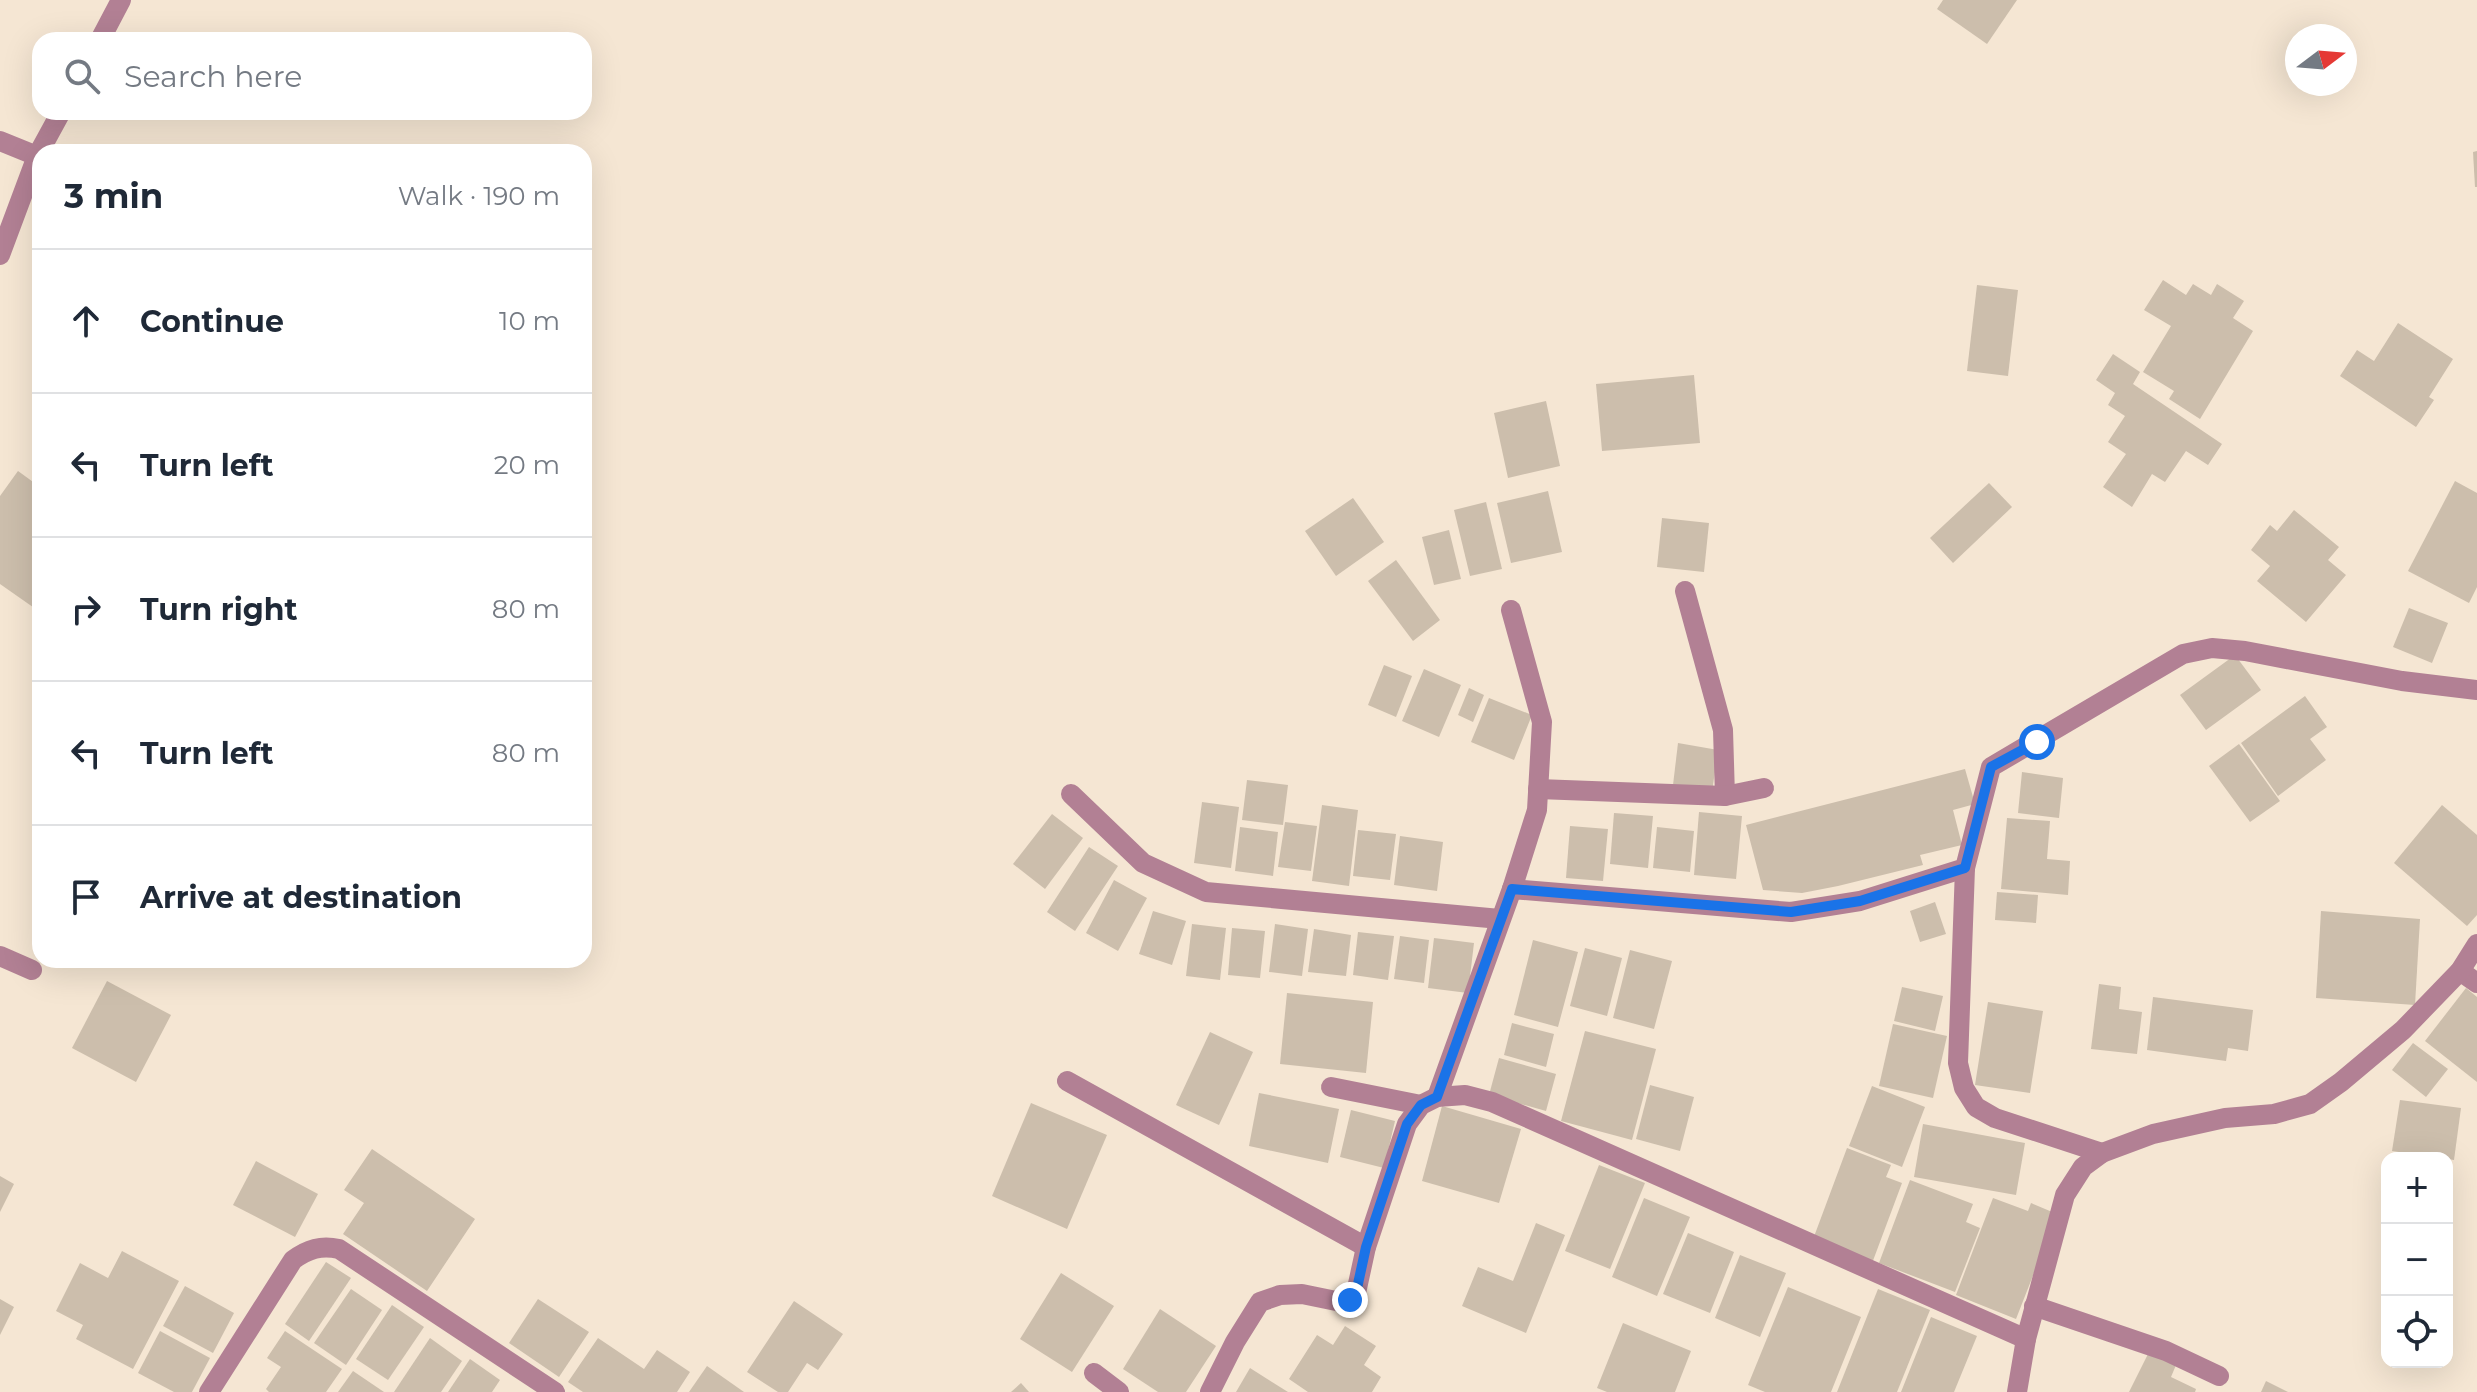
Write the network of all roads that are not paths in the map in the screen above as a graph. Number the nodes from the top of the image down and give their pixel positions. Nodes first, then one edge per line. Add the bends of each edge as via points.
1 (121, 0) edge
2 (104, 32) edge
3 (57, 120) edge
4 (0, 141) edge
5 (44, 144) edge
6 (32, 154) edge
7 (32, 169) edge
8 (0, 255) edge
9 (1685, 591) dead end
10 (1511, 610) dead end
11 (2477, 690) edge
12 (1764, 788) dead end
13 (1538, 789) junction
14 (1071, 794) dead end
15 (1725, 796) junction
16 (1965, 868) junction
17 (1512, 889) junction
18 (1500, 919) junction
19 (2477, 944) edge
20 (0, 956) edge
21 (32, 970) dead end
22 (2469, 977) edge
23 (1067, 1081) dead end
24 (1331, 1087) dead end
25 (1429, 1101) junction
26 (2102, 1153) junction
27 (1366, 1247) junction
28 (2034, 1306) junction
29 (2026, 1339) junction
30 (1094, 1373) dead end
31 (2219, 1376) dead end
32 (215, 1390) edge
33 (555, 1392) edge
34 (1119, 1392) edge
35 (1210, 1392) edge
36 (2017, 1392) edge

1 - 2 street
3 - 5 street
4 - 6 street
7 - 8 street
9 - 15 street via 1723,730
10 - 13 street via 1542,722
11 - 16 street via 2245,651 2212,648 2183,654 1991,767
12 - 15 street
13 - 15 street
13 - 17 street via 1537,810
14 - 18 street via 1143,863 1206,892
16 - 17 street via 1860,901 1791,912
16 - 26 street via 1958,1063 1964,1088 1976,1107 1995,1118
17 - 18 street
18 - 25 street
19 - 22 street
20 - 21 street
22 - 26 street via 2310,1104 2153,1134
23 - 27 street
24 - 25 street
25 - 27 street via 1407,1124
25 - 29 street via 1465,1095 1492,1102
26 - 28 street via 2083,1167 2065,1195
27 - 35 street via 1350,1300 1302,1294 1260,1302
28 - 29 street
28 - 31 street via 2166,1351
29 - 36 street
30 - 34 street
32 - 33 street via 293,1260 328,1247 339,1249

